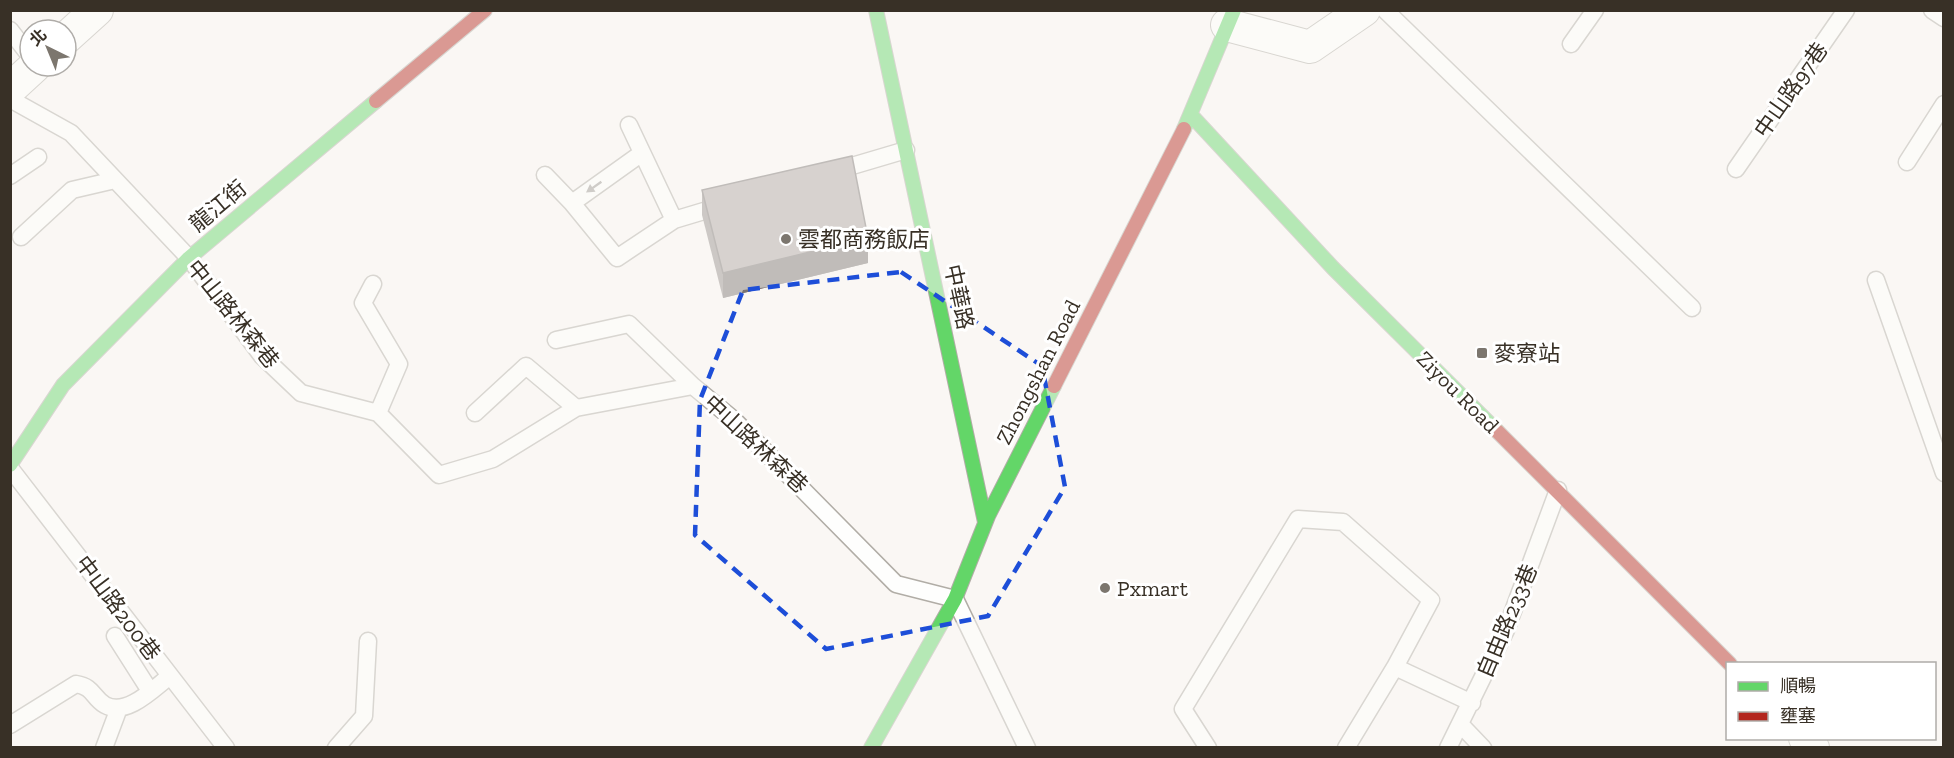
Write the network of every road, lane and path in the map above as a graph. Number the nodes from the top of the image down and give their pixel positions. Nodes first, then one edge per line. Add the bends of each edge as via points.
1 (97, 10) edge
2 (485, 10) edge
3 (876, 10) edge
4 (1364, 10) edge
5 (1385, 10) edge
6 (1595, 10) edge
7 (1846, 10) edge
8 (1230, 18) edge
9 (78, 27) edge
10 (1572, 44) dead end
11 (22, 78) edge
12 (10, 89) edge
13 (10, 99) edge
14 (1944, 104) edge
15 (1191, 115) junction
16 (629, 125) dead end
17 (906, 150) junction
18 (642, 153) junction
19 (38, 157) dead end
20 (1906, 162) dead end
21 (1736, 169) dead end
22 (545, 175) dead end
23 (10, 176) edge
24 (817, 176) edge
25 (115, 180) junction
26 (740, 200) edge
27 (572, 202) junction
28 (674, 220) junction
29 (21, 237) dead end
30 (189, 258) junction
31 (1876, 280) dead end
32 (373, 284) dead end
33 (1692, 308) dead end
34 (556, 340) dead end
35 (693, 386) junction
36 (576, 408) junction
37 (378, 412) junction
38 (475, 413) dead end
39 (10, 466) edge
40 (1944, 473) edge
41 (1558, 490) junction
42 (986, 522) junction
43 (955, 599) junction
44 (115, 636) dead end
45 (368, 641) dead end
46 (1729, 662) edge
47 (1395, 667) junction
48 (170, 676) junction
49 (150, 691) junction
50 (1472, 703) junction
51 (119, 708) junction
52 (10, 725) edge
53 (1461, 725) junction
54 (104, 747) edge
55 (226, 747) edge
56 (336, 747) edge
57 (871, 747) edge
58 (1027, 747) edge
59 (1208, 747) edge
60 (1346, 747) edge
61 (1448, 747) edge
62 (1483, 747) edge

1 - 9 street
2 - 30 street, 龍江街
3 - 17 street, 中華路
4 - 8 street via 1310,47
5 - 33 lane
6 - 10 lane
7 - 21 lane, 中山路97巷
8 - 15 street, Zhongshan Road
11 - 12 street
13 - 25 lane, 中山路林森巷 via 71,132
14 - 20 lane
15 - 41 street, Ziyou Road via 1333,268
15 - 42 street, Zhongshan Road
16 - 18 lane
17 - 24 lane
17 - 42 street, 中華路
18 -> 27 lane
18 - 28 lane
19 - 23 lane
22 - 27 lane
25 - 29 lane via 72,190
25 - 30 lane, 中山路林森巷
26 - 28 lane
27 - 28 lane via 616,258
30 - 37 lane, 中山路林森巷 via 262,356 301,393
30 - 39 street, 龍江街 via 63,386
31 - 40 lane
32 - 37 lane via 363,303 399,364
34 - 35 lane via 629,324
35 - 36 lane, 中山路林森巷
35 - 43 lane, 中山路林森巷 via 734,420 896,584
36 - 37 lane, 中山路林森巷 via 493,459 439,475
36 - 38 lane via 526,366
39 - 48 lane, 中山路200巷
41 - 46 street, Ziyou Road
41 - 50 lane, 自由路233巷 via 1506,630
42 - 43 street, Zhongshan Road
43 - 57 street, Zhongshan Road
43 - 58 lane
44 - 49 lane
45 - 56 lane via 364,716
47 - 50 lane
47 - 59 lane via 1431,600 1342,522 1298,519 1182,709
47 - 60 lane
48 - 49 lane
48 - 55 lane, 中山路200巷
49 - 51 lane
50 - 53 lane, 自由路233巷
51 - 52 lane via 105,705 88,686 76,684
51 - 54 lane
53 - 61 lane, 自由路233巷
53 - 62 lane

